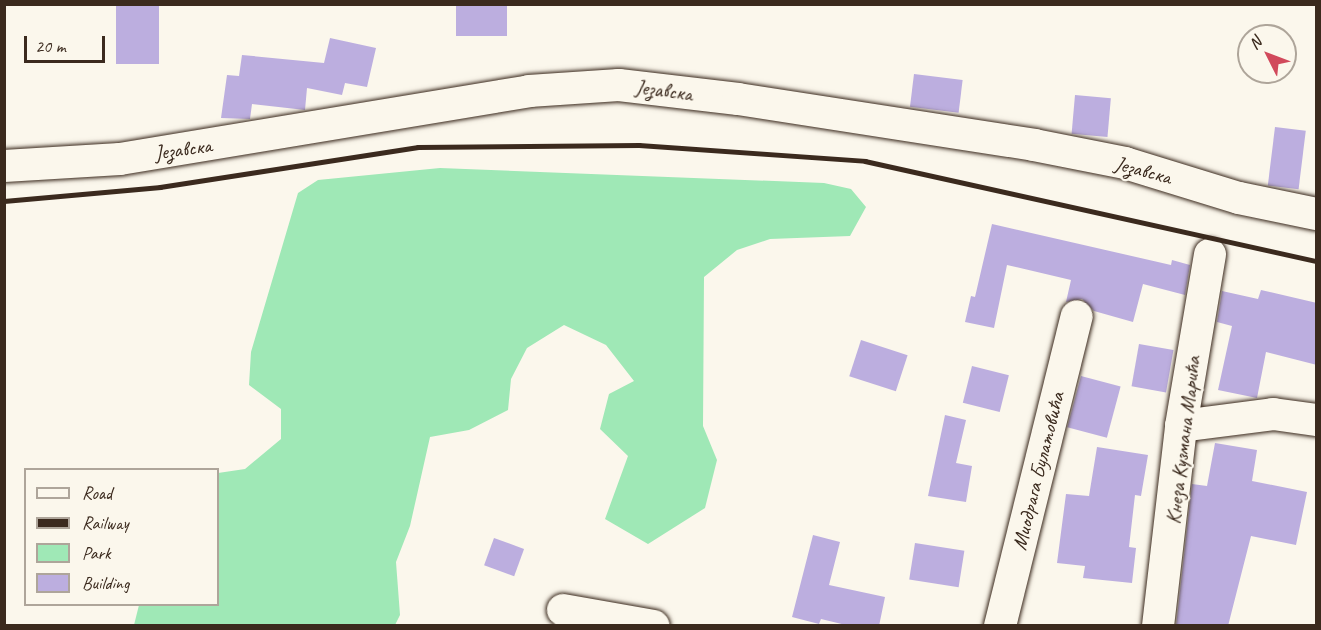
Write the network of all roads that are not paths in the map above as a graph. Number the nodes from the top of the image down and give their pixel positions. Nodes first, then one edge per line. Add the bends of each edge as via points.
1 (4, 166) edge
2 (1317, 214) edge
3 (1210, 254) dead end
4 (1077, 316) dead end
5 (1317, 420) edge
6 (1181, 426) junction
7 (563, 610) dead end
8 (654, 626) edge
9 (1000, 626) edge
10 (1158, 626) edge

1 - 2 street, Језавска via 120,159 529,90 619,85 738,99 1034,146 1125,164 1239,198
3 - 6 street, Кнеза Кузмана Марића
4 - 9 street, Миодрага Булатовића
5 - 6 street via 1273,414
6 - 10 street, Кнеза Кузмана Марића
7 - 8 street

